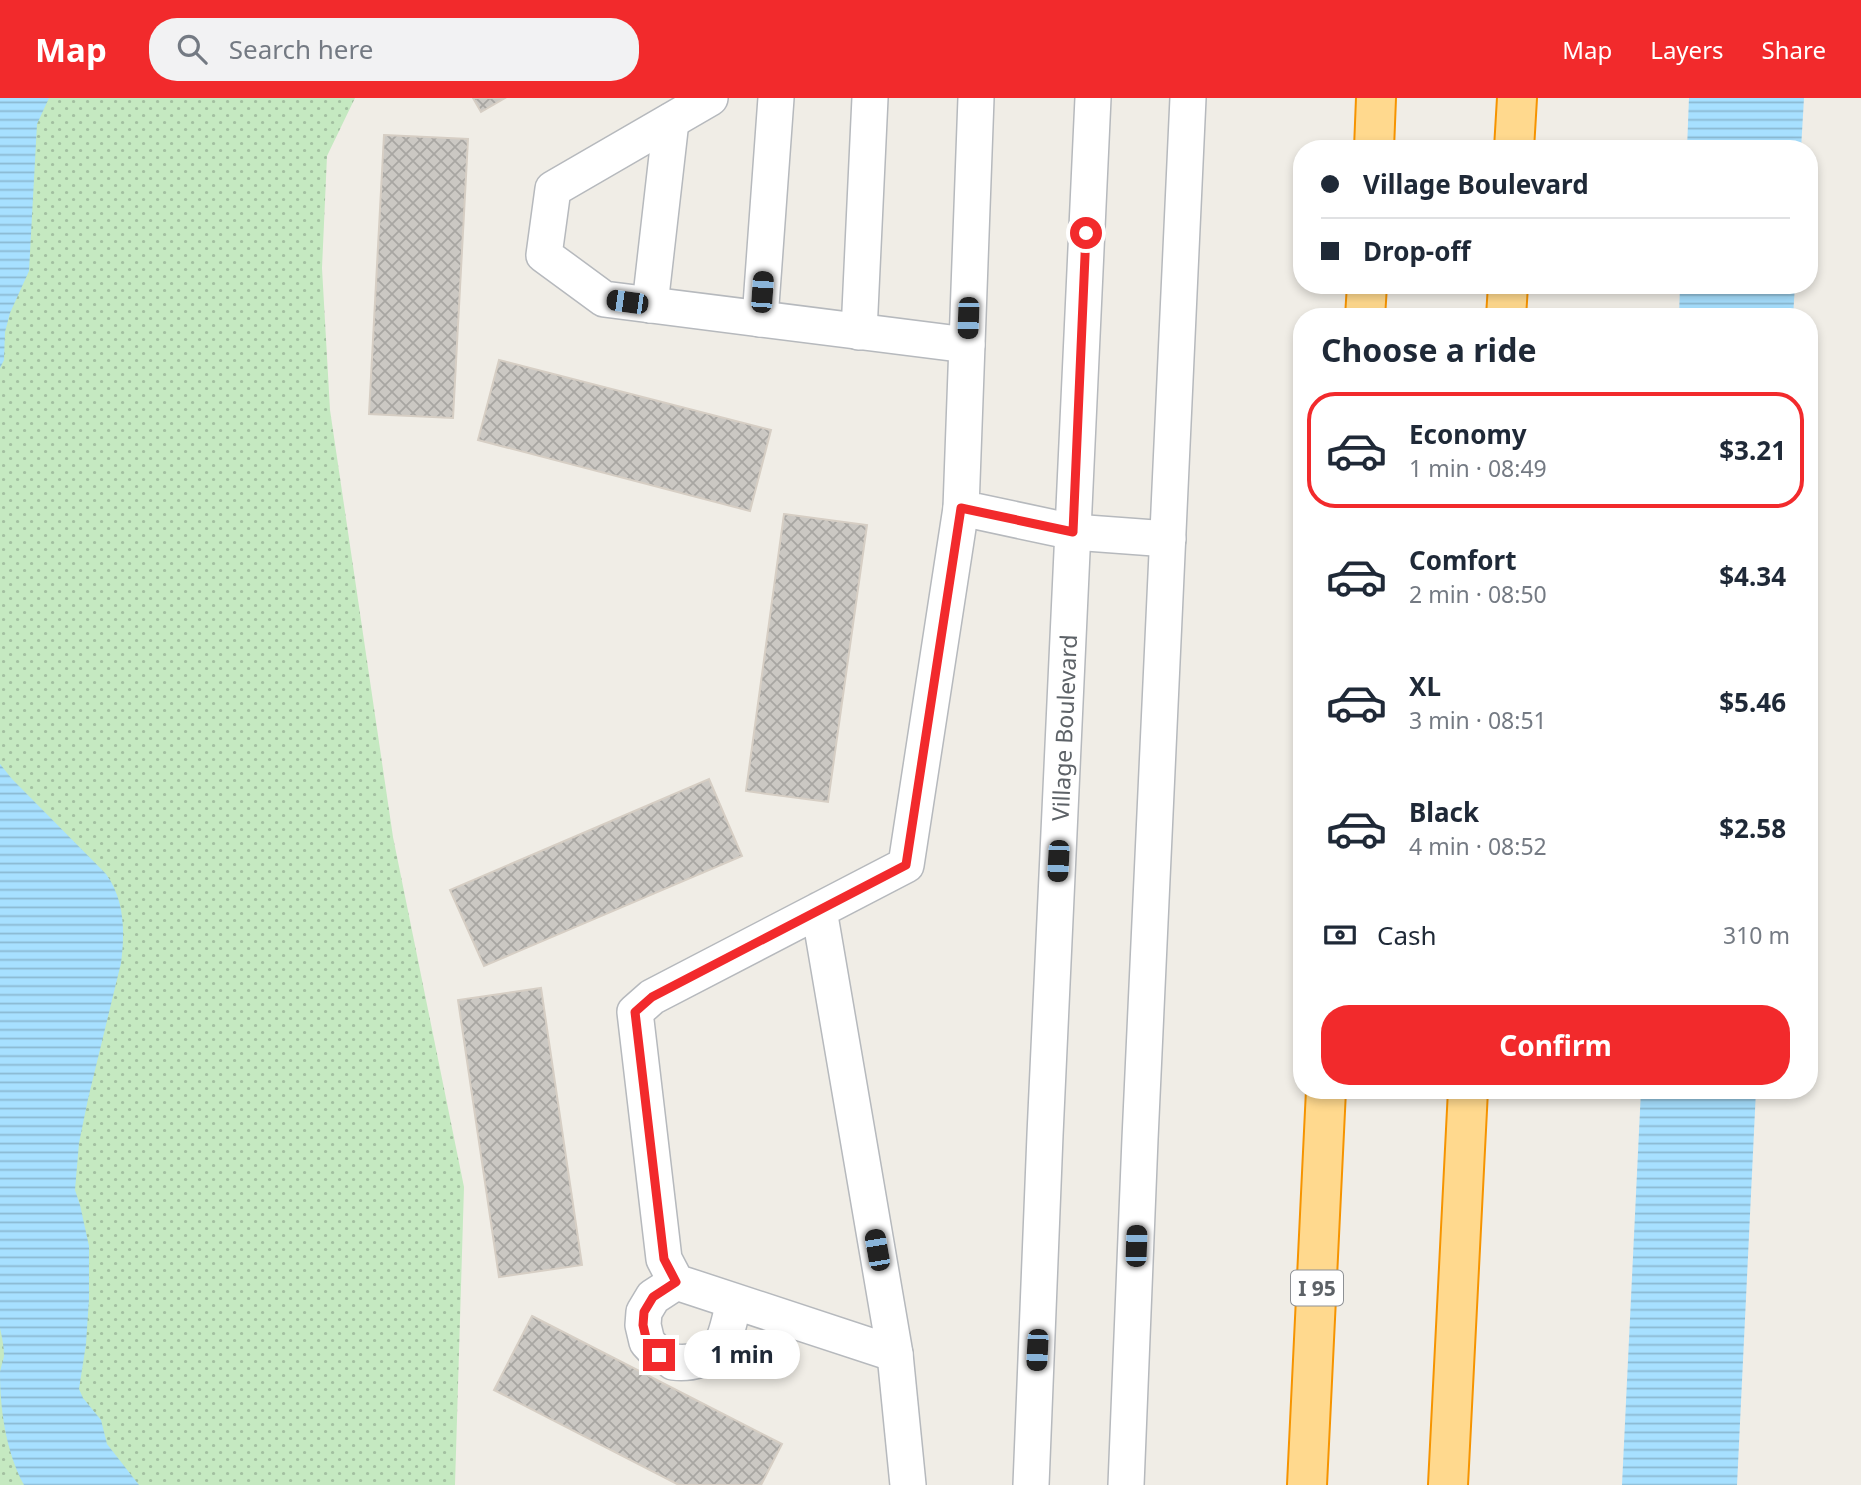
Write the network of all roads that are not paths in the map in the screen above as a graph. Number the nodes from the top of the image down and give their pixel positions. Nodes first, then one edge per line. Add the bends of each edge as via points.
1 (710, 98) edge
2 (776, 98) edge
3 (870, 98) edge
4 (976, 98) edge
5 (1093, 98) edge
6 (1188, 98) edge
7 (1376, 98) edge
8 (1517, 98) edge
9 (671, 121) junction
10 (1374, 140) edge
11 (1515, 140) edge
12 (650, 305) junction
13 (761, 319) junction
14 (859, 332) junction
15 (967, 345) junction
16 (961, 508) junction
17 (1073, 532) junction
18 (1168, 539) junction
19 (819, 910) junction
20 (1326, 1099) edge
21 (1468, 1099) edge
22 (676, 1282) junction
23 (734, 1302) junction
24 (895, 1354) junction
25 (908, 1485) edge
26 (1031, 1485) edge
27 (1126, 1485) edge
28 (1307, 1485) edge
29 (1448, 1485) edge

1 - 9 street
2 - 13 street
3 - 14 street
4 - 15 street
5 - 17 street, Village Boulevard
6 - 18 street
7 - 10 highway
8 - 11 highway
9 - 12 street
9 - 12 street via 553,190 544,255 604,299
12 - 13 street
13 - 14 street
14 - 15 street
15 - 16 street
16 - 17 street
16 - 19 street via 906,865
17 - 18 street
17 - 26 street, Village Boulevard
18 - 27 street
19 - 22 street via 652,997 635,1012 664,1259
19 - 24 street
20 - 28 highway, I 95
21 - 29 highway
22 - 23 street
22 - 23 street via 653,1297 644,1312 647,1342 666,1359 687,1364 721,1345
23 - 24 street
24 - 25 street

